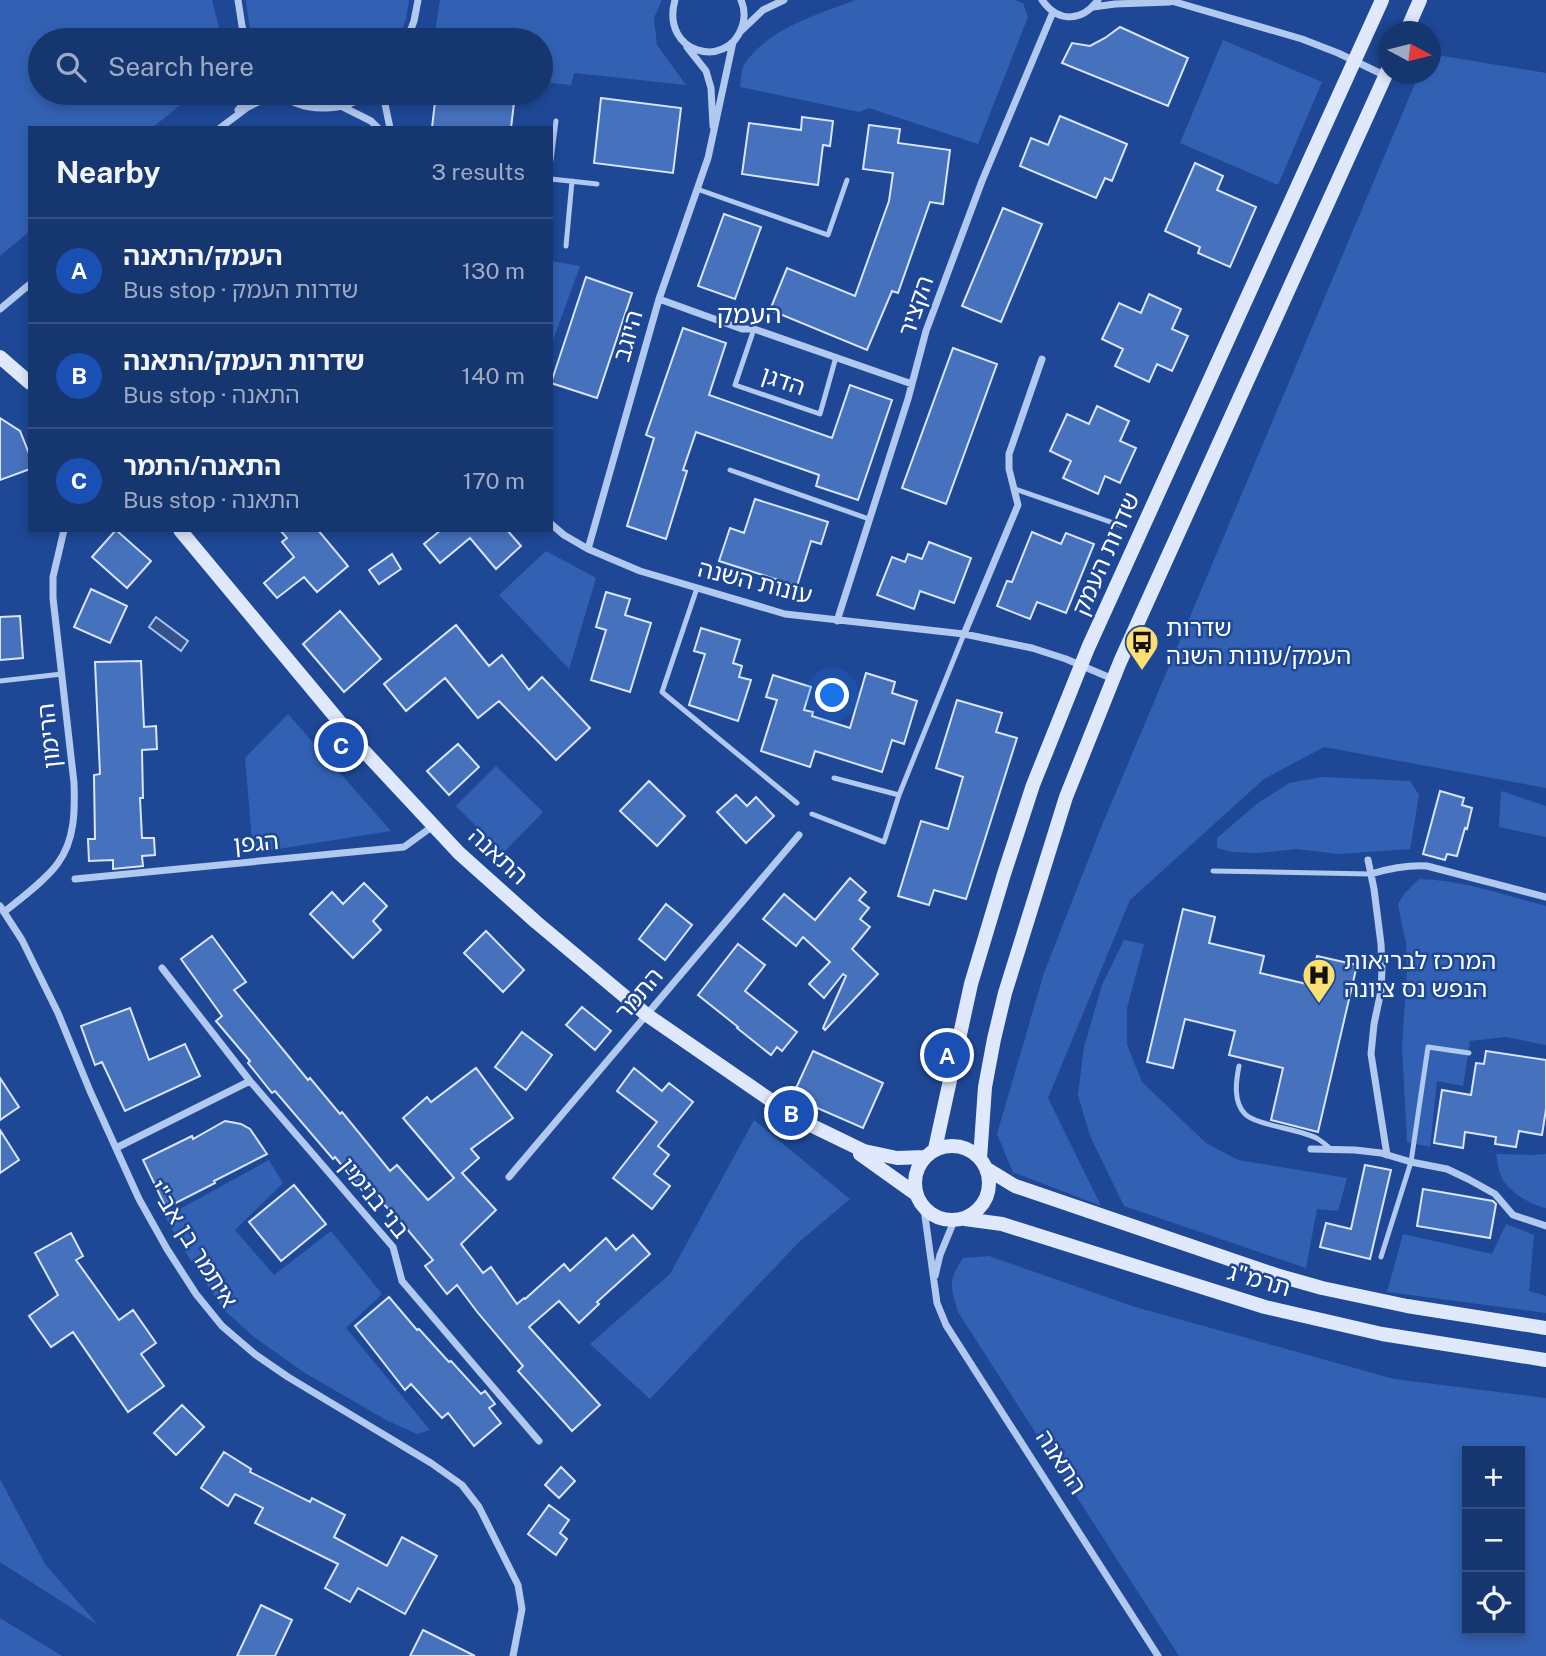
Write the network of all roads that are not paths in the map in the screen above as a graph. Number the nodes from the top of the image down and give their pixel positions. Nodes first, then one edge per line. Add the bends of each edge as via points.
1 (238, 0) edge
2 (418, 0) edge
3 (675, 0) edge
4 (741, 0) edge
5 (784, 0) edge
6 (1042, 0) edge
7 (1098, 0) edge
8 (1382, 0) edge
9 (1420, 0) edge
10 (1171, 1) edge
11 (1093, 8) junction
12 (1053, 12) junction
13 (1411, 21) edge
14 (243, 28) edge
15 (411, 28) edge
16 (741, 32) junction
17 (682, 41) junction
18 (733, 42) junction
19 (1354, 61) junction
20 (1378, 70) edge
21 (1382, 84) edge
22 (242, 105) edge
23 (253, 105) edge
24 (303, 105) edge
25 (385, 105) edge
26 (341, 106) joint
27 (233, 117) junction
28 (556, 121) dead end
29 (222, 126) edge
30 (375, 126) edge
31 (390, 126) edge
32 (713, 136) junction
33 (553, 144) edge
34 (553, 179) edge
35 (847, 180) dead end
36 (572, 181) junction
37 (597, 184) dead end
38 (697, 189) junction
39 (566, 246) dead end
40 (28, 286) edge
41 (659, 299) junction
42 (0, 309) edge
43 (754, 329) junction
44 (0, 357) edge
45 (836, 357) junction
46 (1042, 359) dead end
47 (28, 381) edge
48 (912, 384) junction
49 (730, 470) dead end
50 (1015, 489) junction
51 (869, 519) junction
52 (553, 526) edge
53 (1125, 527) dead end
54 (64, 532) edge
55 (182, 532) edge
56 (588, 549) junction
57 (697, 588) junction
58 (837, 621) junction
59 (964, 634) junction
60 (1081, 666) junction
61 (62, 674) junction
62 (1113, 679) junction
63 (0, 681) edge
64 (834, 778) dead end
65 (899, 794) junction
66 (797, 803) dead end
67 (811, 814) dead end
68 (433, 826) junction
69 (799, 835) dead end
70 (1368, 860) dead end
71 (1213, 871) dead end
72 (1371, 874) junction
73 (75, 879) dead end
74 (1546, 897) edge
75 (2, 909) edge
76 (162, 968) dead end
77 (647, 1015) junction
78 (1469, 1054) dead end
79 (1239, 1066) dead end
80 (250, 1081) junction
81 (848, 1145) junction
82 (116, 1148) junction
83 (1311, 1149) dead end
84 (1331, 1149) junction
85 (930, 1154) junction
86 (1387, 1155) junction
87 (1411, 1162) junction
88 (984, 1164) junction
89 (509, 1177) dead end
90 (916, 1194) junction
91 (923, 1209) junction
92 (960, 1220) junction
93 (1546, 1226) edge
94 (1381, 1257) dead end
95 (934, 1288) junction
96 (1546, 1328) edge
97 (1546, 1360) edge
98 (539, 1441) dead end
99 (513, 1656) edge
100 (1158, 1656) edge

1 - 14 street
2 - 15 street
3 - 17 street via 673,26
4 - 16 street
5 - 16 street via 763,10
6 - 12 street
7 - 11 street
8 - 19 street, שדרות העמק
9 - 13 street
10 - 11 street
10 - 19 street via 1302,39
11 - 12 street via 1074,17
12 - 48 street, הקציר via 982,181 926,331
16 - 18 street
17 - 18 street via 710,52
17 - 32 street, היוגב via 706,71
18 - 32 street, היוגב
19 - 20 street
19 - 60 street, שדרות העמק
21 - 62 street
22 - 27 street
23 - 27 street
24 - 26 street
25 - 31 street
26 - 30 street
27 - 29 street
28 - 33 lane
32 - 38 street, היוגב
34 - 36 lane
35 - 38 lane via 828,235
36 - 37 lane
36 - 39 lane
38 - 41 street, היוגב
40 - 42 street
41 - 43 street, הדגן via 742,329
41 - 56 street, היוגב
43 - 45 street, הדגן
43 - 45 lane, הדגן via 735,385 820,414
44 - 47 street
45 - 48 street, הדגן
46 - 50 street via 1009,454
48 - 51 street, הקציר
49 - 51 lane
50 - 53 lane
50 - 59 street via 1018,505
51 - 58 street, הקציר
52 - 56 street, עונות השנה
54 - 61 street, הרימון via 53,577
55 - 68 street, התאנה via 363,750
56 - 57 street, עונות השנה
57 - 58 street, עונות השנה via 785,614
57 - 66 lane via 662,692
58 - 59 street, עונות השנה
59 - 60 street, עונות השנה via 1032,648
59 - 65 lane
60 - 62 street, עונות השנה
60 - 85 street, שדרות העמק via 1033,785 1000,887
61 - 63 lane
61 - 75 street, הרימון via 74,783 70,838 58,863 30,891
62 - 88 street via 1066,797 1004,993 985,1087
64 - 65 lane
65 - 67 lane via 884,842
68 - 73 street, הגפן via 404,847
68 - 77 street, התאנה via 536,922
69 - 77 street, התמר
70 - 72 street
71 - 72 lane
72 - 74 street via 1397,866 1427,866
72 - 86 street via 1382,969 1371,1054
75 - 82 street, איתמר בן אב"י via 58,1013
76 - 80 street, בני בנימין
77 - 81 street, התאנה via 798,1119
77 - 89 street, התמר
78 - 87 lane via 1428,1047
79 - 84 lane via 1237,1094 1246,1115 1317,1138
80 - 82 street
80 - 98 street, בני בנימין via 393,1247 402,1281
81 - 85 street, התאנה via 897,1158
81 - 90 street, התאנה
82 - 99 street, איתמר בן אב"י via 167,1249 222,1326 288,1377 462,1485 479,1507 518,1585 522,1609
83 - 84 street
84 - 86 street
85 - 88 street via 954,1146 973,1152
85 - 90 street via 915,1175
86 - 87 street
87 - 93 street via 1468,1179 1495,1194 1513,1215
87 - 94 lane
88 - 92 street via 989,1181 984,1204
88 - 96 street, תרמ"ג via 1014,1186 1276,1275 1407,1306
90 - 91 street
91 - 92 street via 943,1220
91 - 95 street, התאנה
92 - 95 street, התאנה via 940,1255
92 - 97 street, תרמ"ג via 1002,1224 1265,1307 1382,1334
95 - 100 street, התאנה via 946,1325

